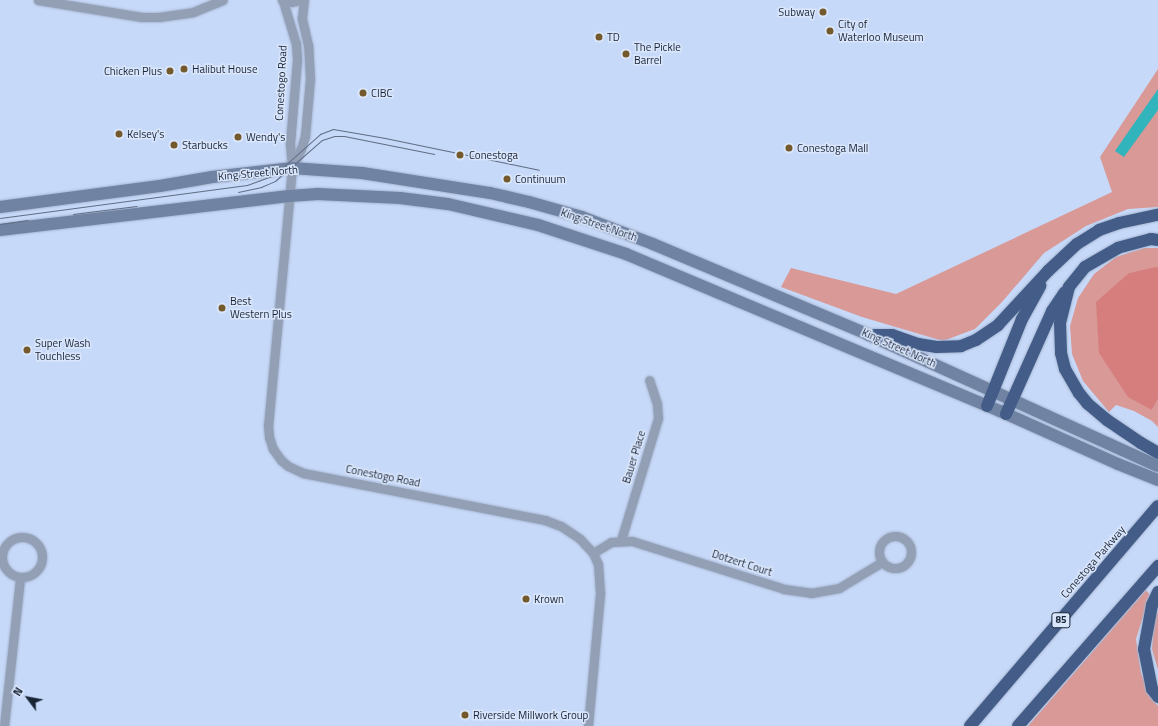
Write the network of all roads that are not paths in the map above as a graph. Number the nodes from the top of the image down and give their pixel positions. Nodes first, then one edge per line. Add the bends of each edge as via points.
1 (38, 0) edge
2 (223, 0) edge
3 (283, 0) edge
4 (300, 0) edge
5 (304, 0) edge
6 (292, 168) junction
7 (289, 196) junction
8 (0, 207) edge
9 (1158, 215) edge
10 (603, 224) junction
11 (0, 230) edge
12 (586, 239) junction
13 (1158, 240) edge
14 (1048, 271) junction
15 (1069, 286) junction
16 (869, 335) junction
17 (650, 380) dead end
18 (994, 391) junction
19 (1013, 400) junction
20 (987, 406) junction
21 (1006, 414) junction
22 (1158, 452) edge
23 (1158, 466) edge
24 (1158, 480) edge
25 (1156, 508) edge
26 (621, 540) junction
27 (592, 552) junction
28 (882, 562) dead end
29 (1158, 566) edge
30 (20, 578) junction
31 (1158, 592) edge
32 (1158, 697) edge
33 (4, 726) edge
34 (588, 726) edge
35 (970, 726) edge
36 (1018, 726) edge

1 - 2 street via 142,17 158,17 193,12
3 - 4 street
3 - 6 street, Conestogo Road via 296,44 290,144
5 - 6 street, Conestogo Road via 302,18 308,45 310,79 305,136
6 - 7 street, Conestogo Road
6 - 8 main road, King Street North
6 - 10 main road, King Street North via 362,173 469,189 529,202
7 - 11 main road, King Street North
7 - 12 main road, King Street North via 334,194 448,204
7 - 27 street, Conestogo Road via 268,425 273,449 281,460 304,473 545,520 561,526 580,539
9 - 14 highway via 1099,230 1077,244
10 - 12 main road
10 - 16 main road, King Street North
12 - 20 main road, King Street North
13 - 15 highway via 1151,239 1118,248 1085,267
14 - 16 highway via 998,325 976,340 961,346 933,347 892,335
14 - 18 highway via 1022,319
15 - 19 highway via 1052,311
15 - 22 highway via 1060,322 1061,352 1065,369 1088,404 1141,443
16 - 18 main road, King Street North
17 - 26 street, Bauer Place via 658,418
18 - 19 main road, King Street North
18 - 20 highway
19 - 21 highway
19 - 23 main road, King Street North
20 - 21 main road, King Street North
21 - 24 main road, King Street North
25 - 35 highway, Conestoga Parkway / 85
26 - 27 street, Dotzert Court via 601,546
26 - 28 street, Dotzert Court via 637,542 784,589 811,593 839,588
27 - 34 street, Conestogo Road via 598,568 600,594
29 - 36 highway
30 - 30 street via 34,573 42,560 39,546 27,537 12,539 2,550 3,565 13,576
30 - 33 street
31 - 32 highway via 1152,605 1144,649 1152,689

